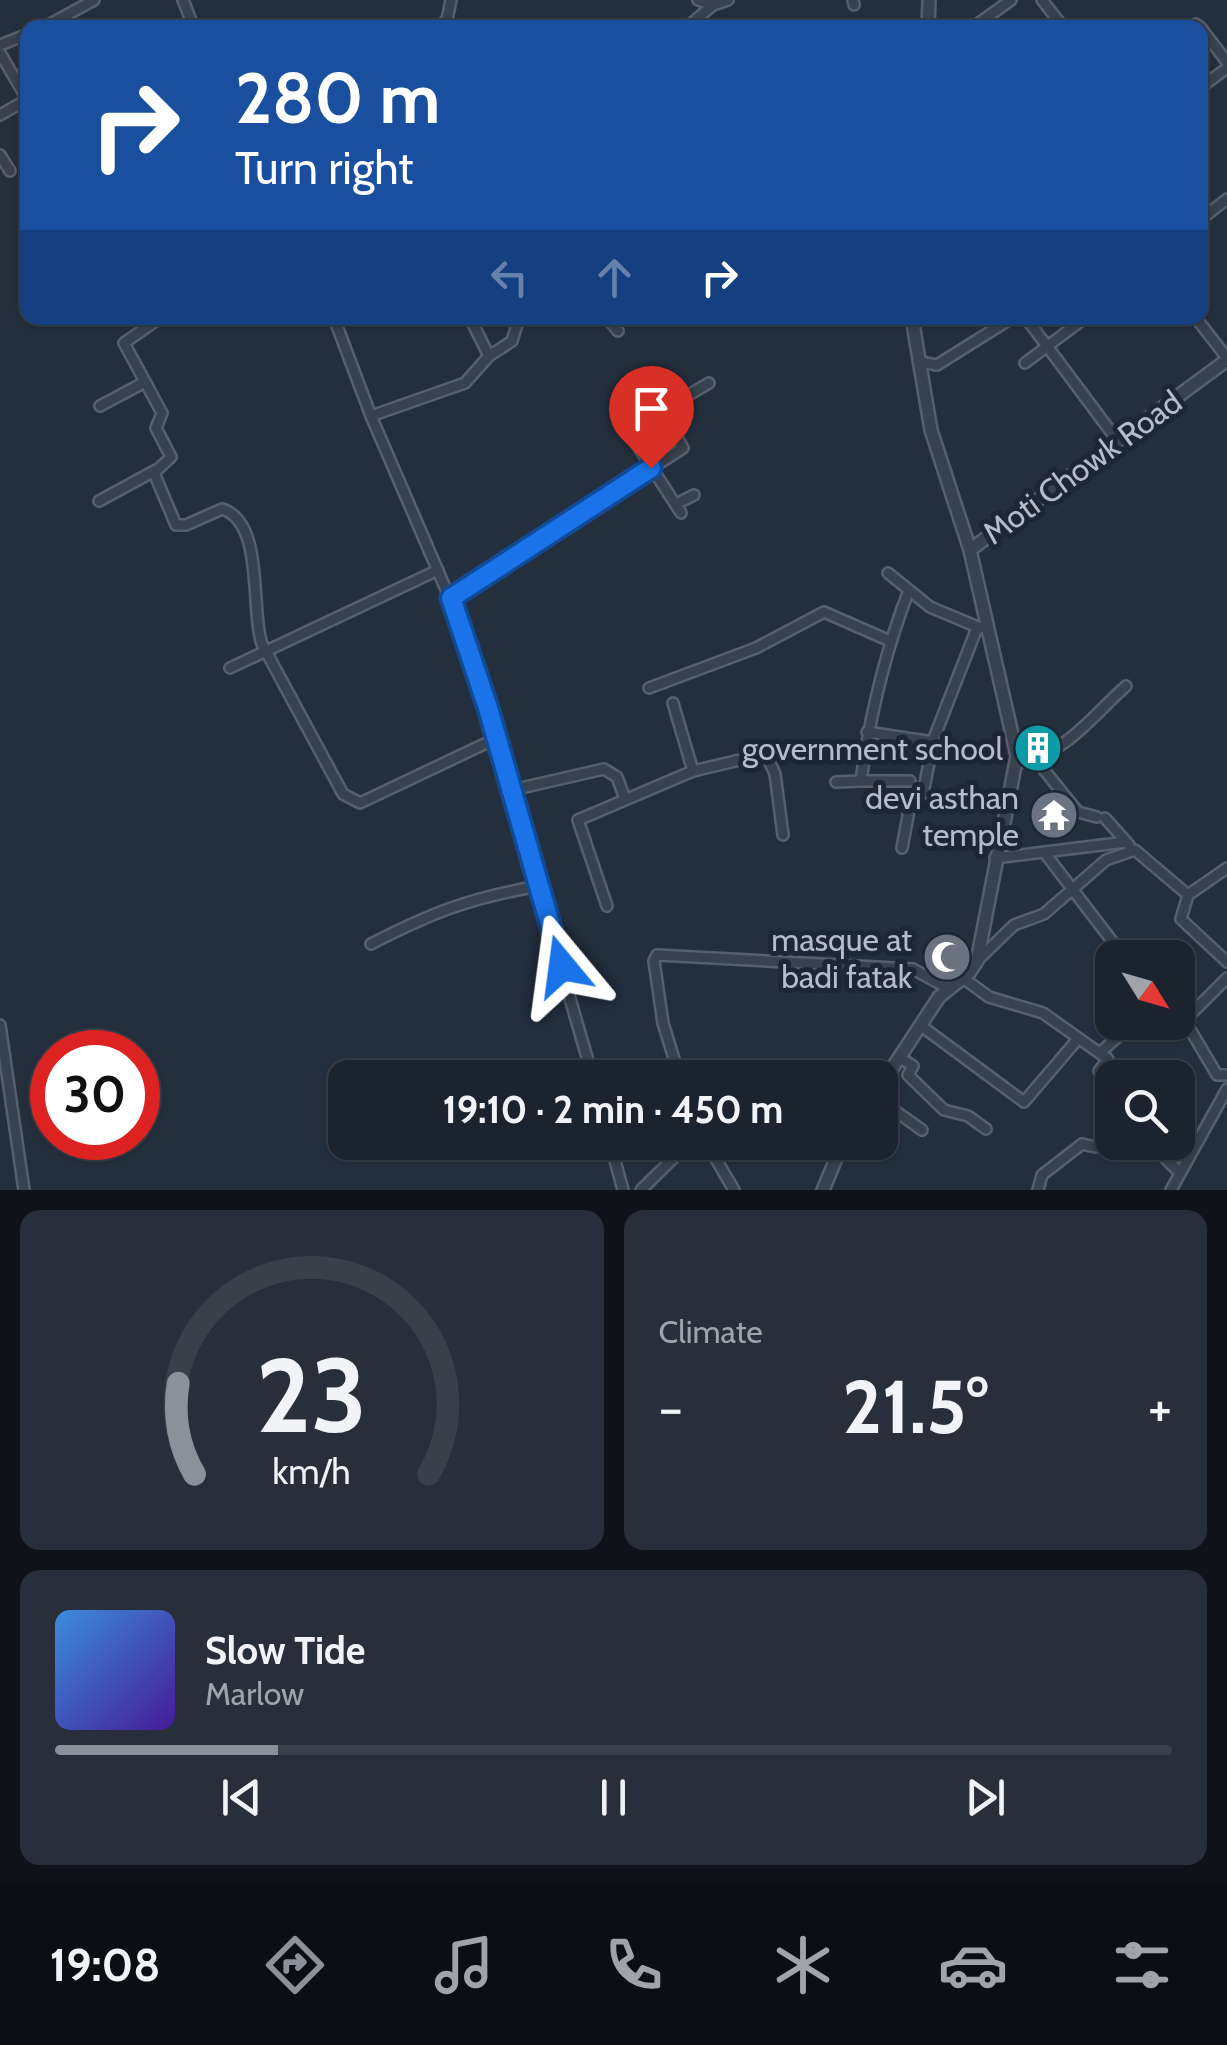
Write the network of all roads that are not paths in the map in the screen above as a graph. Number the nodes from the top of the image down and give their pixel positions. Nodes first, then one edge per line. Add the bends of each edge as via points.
1 (94, 0) edge
2 (698, 0) edge
3 (728, 0) edge
4 (1011, 0) edge
5 (1042, 0) edge
6 (713, 5) junction
7 (58, 20) edge
8 (695, 20) edge
9 (983, 20) edge
10 (1058, 20) edge
11 (1208, 38) edge
12 (0, 53) edge
13 (1227, 65) edge
14 (20, 87) edge
15 (0, 155) edge
16 (10, 171) dead end
17 (150, 325) edge
18 (337, 325) edge
19 (474, 325) edge
20 (518, 325) edge
21 (613, 325) edge
22 (913, 325) edge
23 (1001, 325) edge
24 (1031, 325) edge
25 (1075, 325) edge
26 (1201, 325) edge
27 (618, 331) dead end
28 (1046, 346) junction
29 (489, 356) junction
30 (1227, 359) edge
31 (920, 362) junction
32 (1025, 363) dead end
33 (145, 382) junction
34 (709, 383) dead end
35 (100, 406) dead end
36 (370, 416) junction
37 (630, 434) dead end
38 (1118, 440) junction
39 (650, 469) junction
40 (156, 470) junction
41 (694, 496) dead end
42 (99, 501) dead end
43 (970, 550) junction
44 (438, 570) junction
45 (888, 574) dead end
46 (908, 590) junction
47 (451, 598) junction
48 (982, 628) junction
49 (890, 641) junction
50 (266, 654) junction
51 (230, 668) dead end
52 (1126, 686) dead end
53 (650, 688) dead end
54 (673, 704) dead end
55 (867, 732) junction
56 (497, 738) junction
57 (933, 742) junction
58 (1036, 760) junction
59 (1015, 763) junction
60 (694, 771) junction
61 (860, 781) junction
62 (910, 781) dead end
63 (836, 782) dead end
64 (512, 790) junction
65 (625, 799) junction
66 (783, 836) dead end
67 (1126, 842) junction
68 (902, 848) dead end
69 (1135, 850) junction
70 (1044, 852) junction
71 (995, 858) junction
72 (1227, 868) edge
73 (539, 886) junction
74 (1073, 892) junction
75 (1188, 895) junction
76 (608, 906) dead end
77 (1112, 940) edge
78 (371, 944) dead end
79 (977, 961) junction
80 (1227, 962) edge
81 (963, 978) junction
82 (1227, 978) edge
83 (949, 989) junction
84 (1195, 1010) edge
85 (920, 1024) junction
86 (0, 1025) edge
87 (1077, 1040) junction
88 (1114, 1040) edge
89 (1195, 1040) edge
90 (1101, 1052) junction
91 (900, 1056) junction
92 (588, 1060) edge
93 (674, 1060) edge
94 (897, 1060) edge
95 (1107, 1060) edge
96 (1227, 1074) edge
97 (1227, 1089) edge
98 (898, 1113) edge
99 (986, 1128) dead end
100 (922, 1130) dead end
101 (1095, 1147) edge
102 (615, 1160) edge
103 (672, 1160) edge
104 (716, 1160) edge
105 (836, 1160) edge
106 (1167, 1160) edge
107 (1180, 1173) junction
108 (24, 1190) edge
109 (623, 1190) edge
110 (641, 1190) edge
111 (734, 1190) edge
112 (822, 1190) edge
113 (1037, 1190) edge
114 (1170, 1190) edge

1 - 7 street
2 - 6 street
3 - 6 street
4 - 9 street
5 - 10 street
6 - 8 street
11 - 13 street
12 - 14 street
15 - 16 street
17 - 33 street via 124,343
18 - 36 street
19 - 29 street
20 - 29 street via 516,335
21 - 27 street
22 - 31 street
23 - 31 street via 937,365
24 - 28 street
25 - 28 street
26 - 30 street
28 - 32 street
28 - 38 street
29 - 36 street via 465,382
30 - 38 street, Moti Chowk Road
31 - 43 street via 931,430
33 - 35 street
33 - 40 street via 161,409 156,428 171,458
34 - 39 street via 666,412 664,420 683,448
36 - 44 street
37 - 39 street
38 - 43 street, Moti Chowk Road
39 - 41 street via 678,508
39 - 47 street
40 - 42 street
40 - 50 street via 176,525 222,509 236,518 256,568 256,626
43 - 48 street, Moti Chowk Road
44 - 47 street
44 - 50 street
45 - 46 street
46 - 48 street via 930,608
46 - 49 street
47 - 56 street
48 - 57 street
48 - 59 street, Moti Chowk Road
49 - 53 street via 824,612 756,648
49 - 55 street
50 - 51 street
50 - 56 street via 343,794 355,803
52 - 58 street via 1081,733
54 - 60 street
55 - 57 street
55 - 61 street
56 - 64 street
57 - 68 street
58 - 59 street
58 - 67 street via 1078,812 1101,817
59 - 71 street, Moti Chowk Road
60 - 65 street
60 - 66 street via 768,758
61 - 62 street
61 - 63 street
64 - 65 street via 604,768
64 - 73 street
65 - 76 street via 578,820
67 - 69 street
67 - 70 street
69 - 74 street via 1106,860
69 - 75 street
70 - 71 street
70 - 74 street
71 - 79 street, Moti Chowk Road
72 - 75 street
73 - 78 street via 437,910
73 - 92 street
74 - 77 street
74 - 79 street via 1044,914 1014,925
75 - 80 street via 1181,919
79 - 81 street, Moti Chowk Road
81 - 83 street, Moti Chowk Road
81 - 87 street via 990,997 1043,1013
82 - 84 street
83 - 85 street, Moti Chowk Road
83 - 93 street via 913,969 659,954 654,961 662,1023
85 - 87 street via 1024,1102
85 - 91 street, Moti Chowk Road
86 - 108 street
87 - 90 street
88 - 90 street
89 - 96 street via 1218,1075
90 - 95 street
91 - 94 street, Moti Chowk Road
91 - 99 street via 913,1066 908,1075 944,1110
97 - 107 street
98 - 100 street
101 - 113 street via 1082,1144 1042,1175
102 - 109 street
103 - 110 street
104 - 111 street
105 - 112 street
106 - 107 street
107 - 114 street

